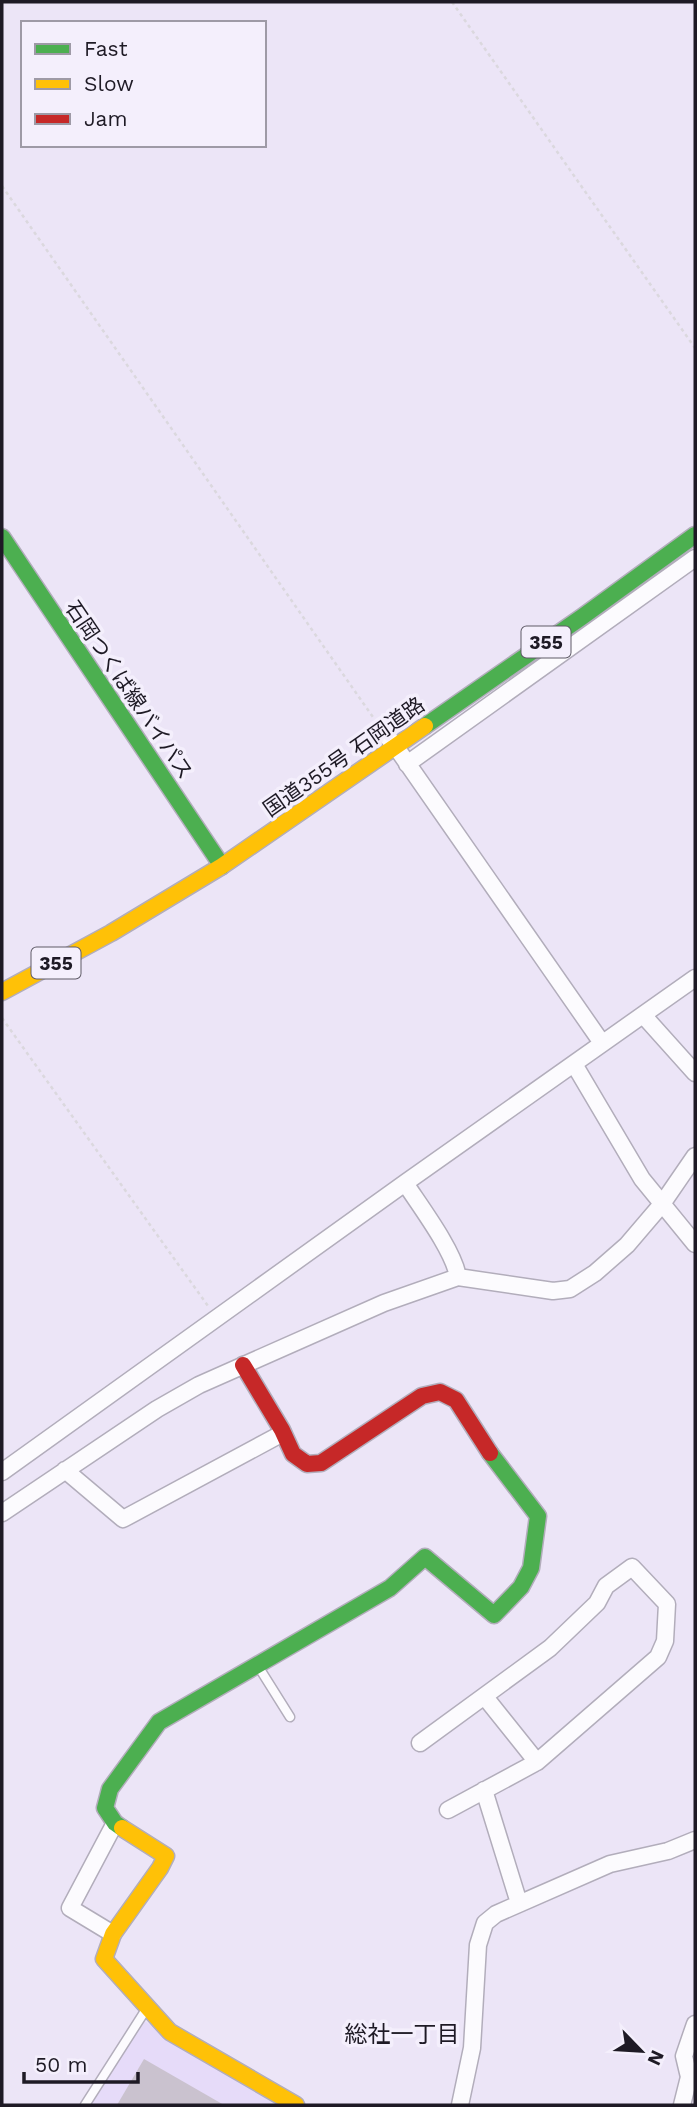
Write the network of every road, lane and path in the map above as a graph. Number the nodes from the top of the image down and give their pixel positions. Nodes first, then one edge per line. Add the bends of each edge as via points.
1 (452, 2) edge
2 (2, 186) edge
3 (695, 348) edge
4 (695, 535) edge
5 (2, 537) edge
6 (695, 558) edge
7 (384, 733) joint
8 (396, 747) junction
9 (407, 764) junction
10 (222, 866) junction
11 (695, 978) edge
12 (2, 992) edge
13 (643, 1015) junction
14 (2, 1018) edge
15 (602, 1043) junction
16 (574, 1064) junction
17 (695, 1073) edge
18 (695, 1156) edge
19 (405, 1183) junction
20 (662, 1204) junction
21 (695, 1244) edge
22 (458, 1277) junction
23 (216, 1318) junction
24 (243, 1365) junction
25 (283, 1433) junction
26 (65, 1470) junction
27 (2, 1472) edge
28 (2, 1513) edge
29 (258, 1666) junction
30 (485, 1697) junction
31 (290, 1717) dead end
32 (420, 1743) dead end
33 (537, 1762) junction
34 (484, 1790) junction
35 (448, 1810) dead end
36 (115, 1823) junction
37 (695, 1840) edge
38 (519, 1903) junction
39 (113, 1934) junction
40 (148, 2007) junction
41 (695, 2024) edge
42 (85, 2105) edge
43 (296, 2105) edge
44 (460, 2105) edge
45 (682, 2105) edge

1 - 3 path
2 - 7 path
4 - 8 main road, 国道355号 石岡道路 / 355
5 - 10 main road, 石岡つくば線バイパス
6 - 9 street
7 - 8 street
8 - 9 street
8 - 10 main road, 国道355号 石岡道路 / 355
9 - 15 street
10 - 12 main road, 国道355号 石岡道路 / 355
11 - 13 street
13 - 15 street
13 - 17 street
14 - 23 path
15 - 16 street
16 - 19 street
16 - 20 street via 642,1179
18 - 20 street
19 - 22 street
19 - 23 street
20 - 21 street
20 - 22 street via 627,1245 570,1289 554,1291
22 - 24 street via 384,1303
23 - 27 street
24 - 25 main road
24 - 26 street via 157,1409
25 - 26 street via 123,1518
25 - 29 main road via 293,1454 307,1464 321,1463 422,1396 440,1392 456,1400 538,1516 531,1568 521,1587 494,1615 425,1557 390,1588
26 - 28 street
29 - 31 lane
29 - 36 main road via 159,1722 110,1789 105,1808
30 - 32 street
30 - 33 street
30 - 33 street via 550,1648 597,1603 606,1586 632,1567 667,1604 665,1641 659,1657
33 - 34 street
34 - 35 street
34 - 38 street
36 - 39 street via 70,1908
36 - 39 main road via 166,1856
37 - 38 street via 610,1864
38 - 44 street via 485,1923 478,1945 472,2048
39 - 40 main road via 104,1959
40 - 42 lane
40 - 43 main road via 170,2032
41 - 45 street via 684,2056 689,2077

